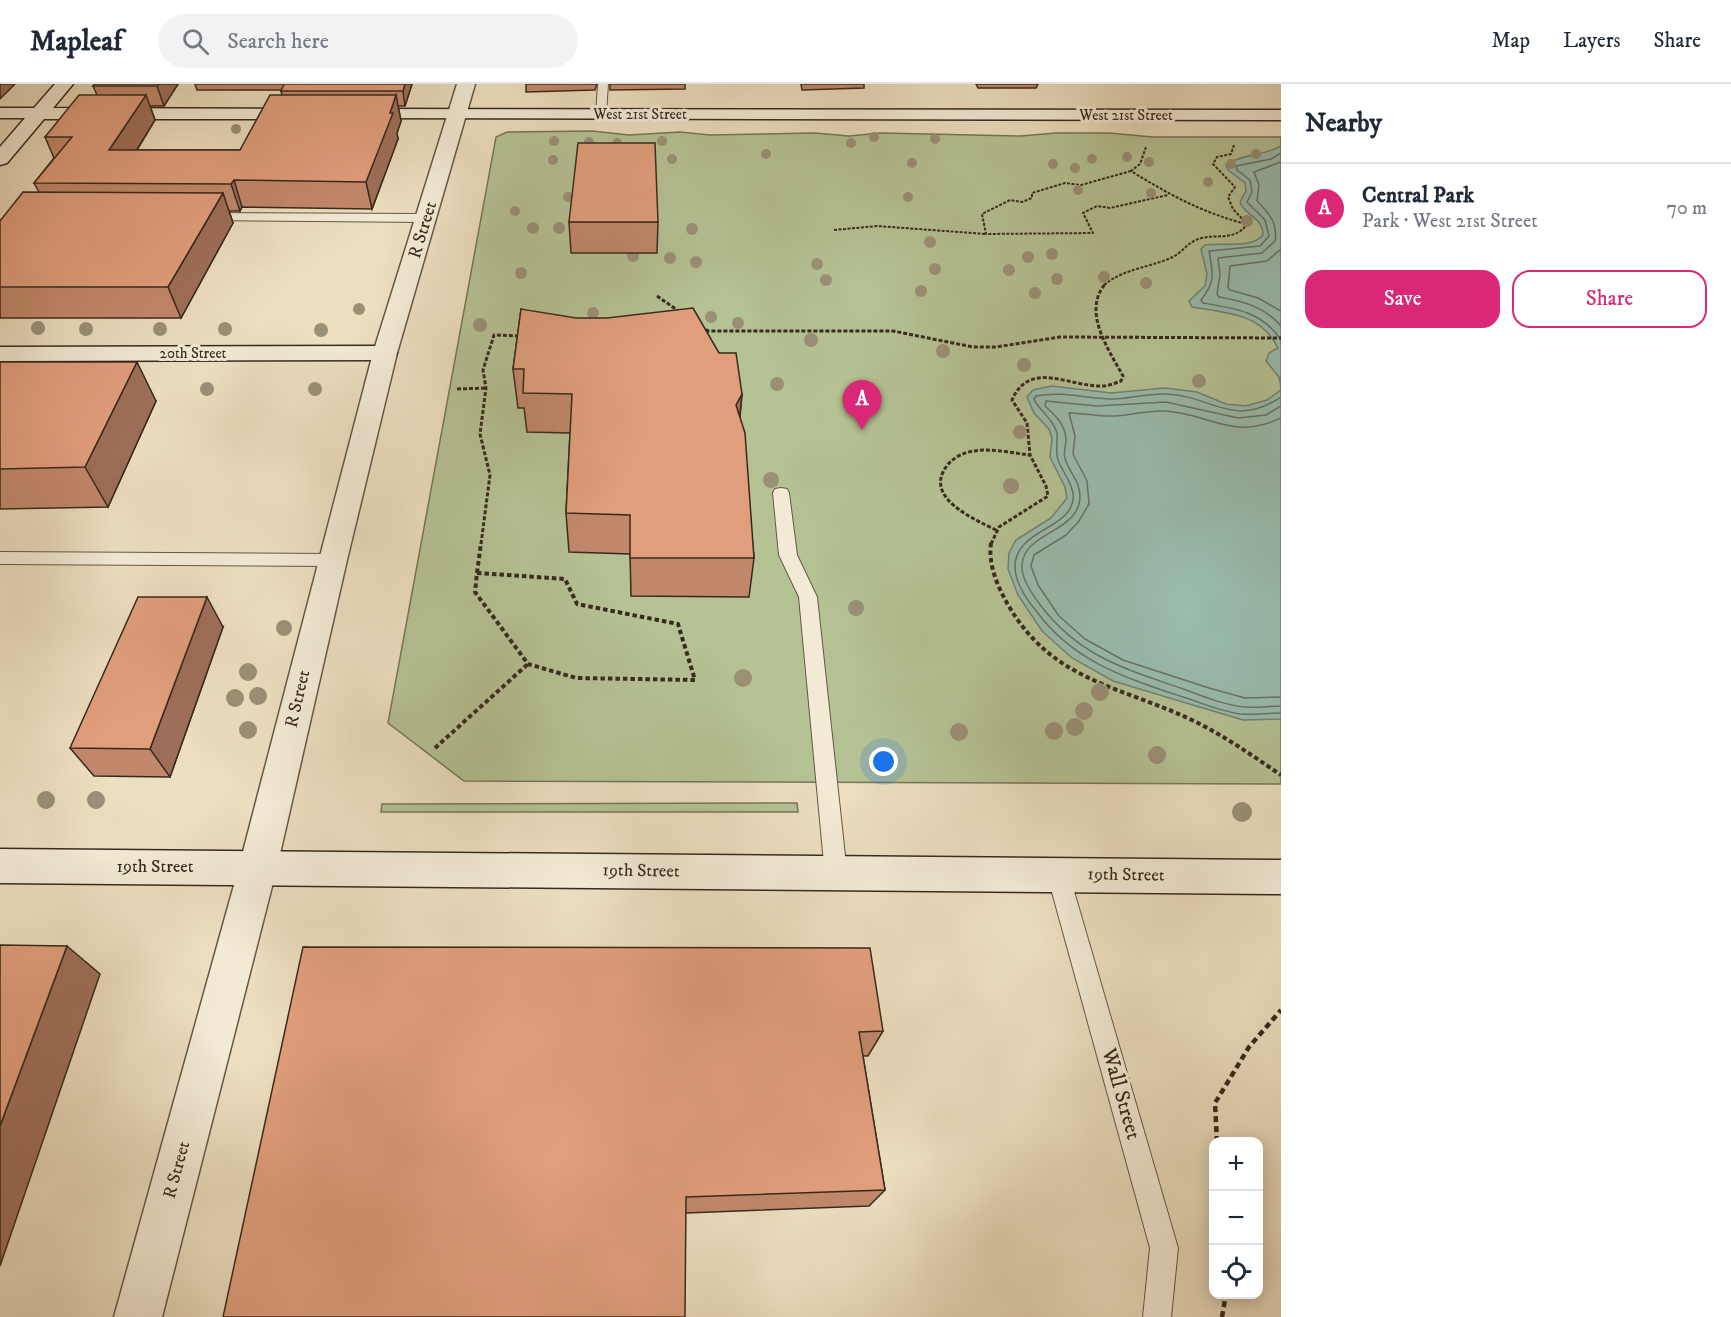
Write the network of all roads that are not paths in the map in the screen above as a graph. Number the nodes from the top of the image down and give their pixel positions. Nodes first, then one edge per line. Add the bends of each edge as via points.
1 (64, 84) edge
2 (603, 84) edge
3 (462, 99) edge
4 (0, 113) edge
5 (39, 113) junction
6 (601, 114) junction
7 (1281, 115) edge
8 (0, 159) edge
9 (190, 217) edge
10 (427, 218) junction
11 (385, 353) junction
12 (0, 354) edge
13 (781, 493) dead end
14 (0, 558) edge
15 (332, 560) junction
16 (0, 866) edge
17 (258, 867) junction
18 (836, 874) junction
19 (1058, 874) junction
20 (1281, 876) edge
21 (138, 1317) edge
22 (1157, 1317) edge

1 - 5 street
2 - 6 lane
3 - 5 street, West 21st Street via 332,114
3 - 6 street, West 21st Street
3 - 10 street, R Street
4 - 5 street, West 21st Street
5 - 8 street
6 - 7 street, West 21st Street
9 - 10 lane
10 - 11 street, R Street
11 - 12 street, 20th Street
11 - 15 street, R Street
13 - 18 lane via 788,555 808,597
14 - 15 lane
15 - 17 street, R Street
16 - 17 street, 19th Street
17 - 18 street, 19th Street
17 - 21 street, R Street
18 - 19 street, 19th Street
19 - 20 street, 19th Street
19 - 22 lane, Wall Street via 1164,1248

